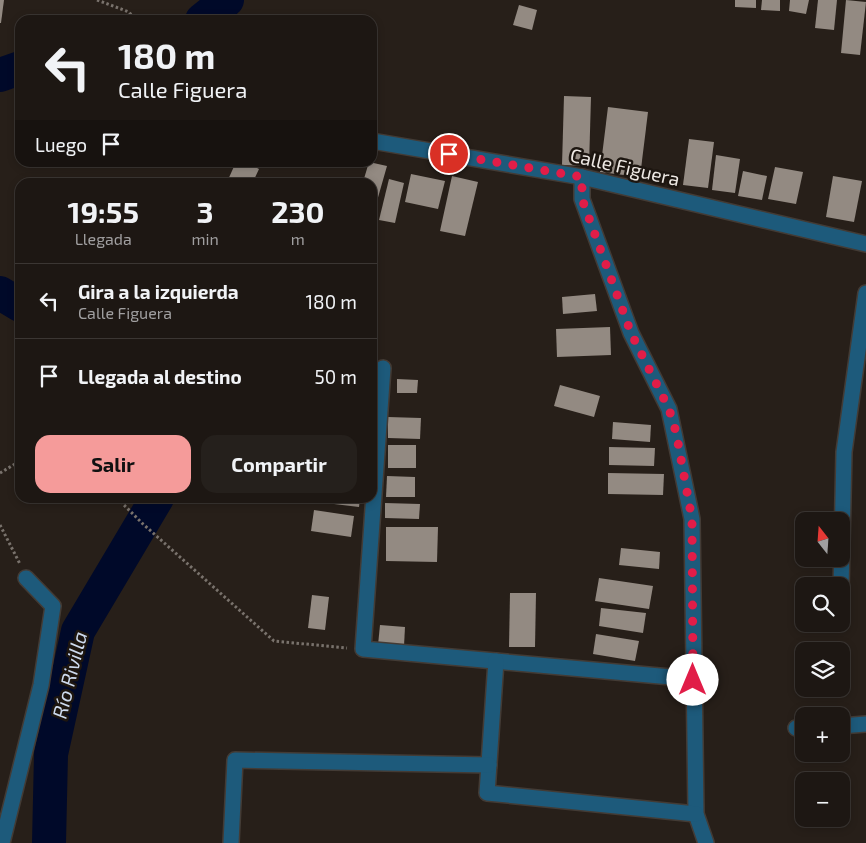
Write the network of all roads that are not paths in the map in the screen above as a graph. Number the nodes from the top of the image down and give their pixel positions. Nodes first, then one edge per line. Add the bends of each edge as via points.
1 (377, 142) edge
2 (582, 177) junction
3 (866, 244) edge
4 (866, 293) edge
5 (383, 368) dead end
6 (377, 452) edge
7 (373, 503) edge
8 (841, 577) edge
9 (26, 578) road end
10 (496, 662) junction
11 (693, 680) junction
12 (866, 724) edge
13 (850, 725) edge
14 (489, 765) junction
15 (696, 814) junction
16 (2, 843) edge
17 (231, 843) edge
18 (706, 843) edge

1 - 2 street, Calle Figuera
2 - 3 street, Calle Figuera
2 - 11 street via 582,199 631,333 669,409 676,432 692,519
4 - 8 street via 844,452
5 - 6 street
7 - 10 street via 363,649
9 - 16 street via 53,606 41,685
10 - 11 street
10 - 14 street
11 - 15 street
12 - 13 street
14 - 15 street via 487,793
14 - 17 street via 234,760
15 - 18 street

